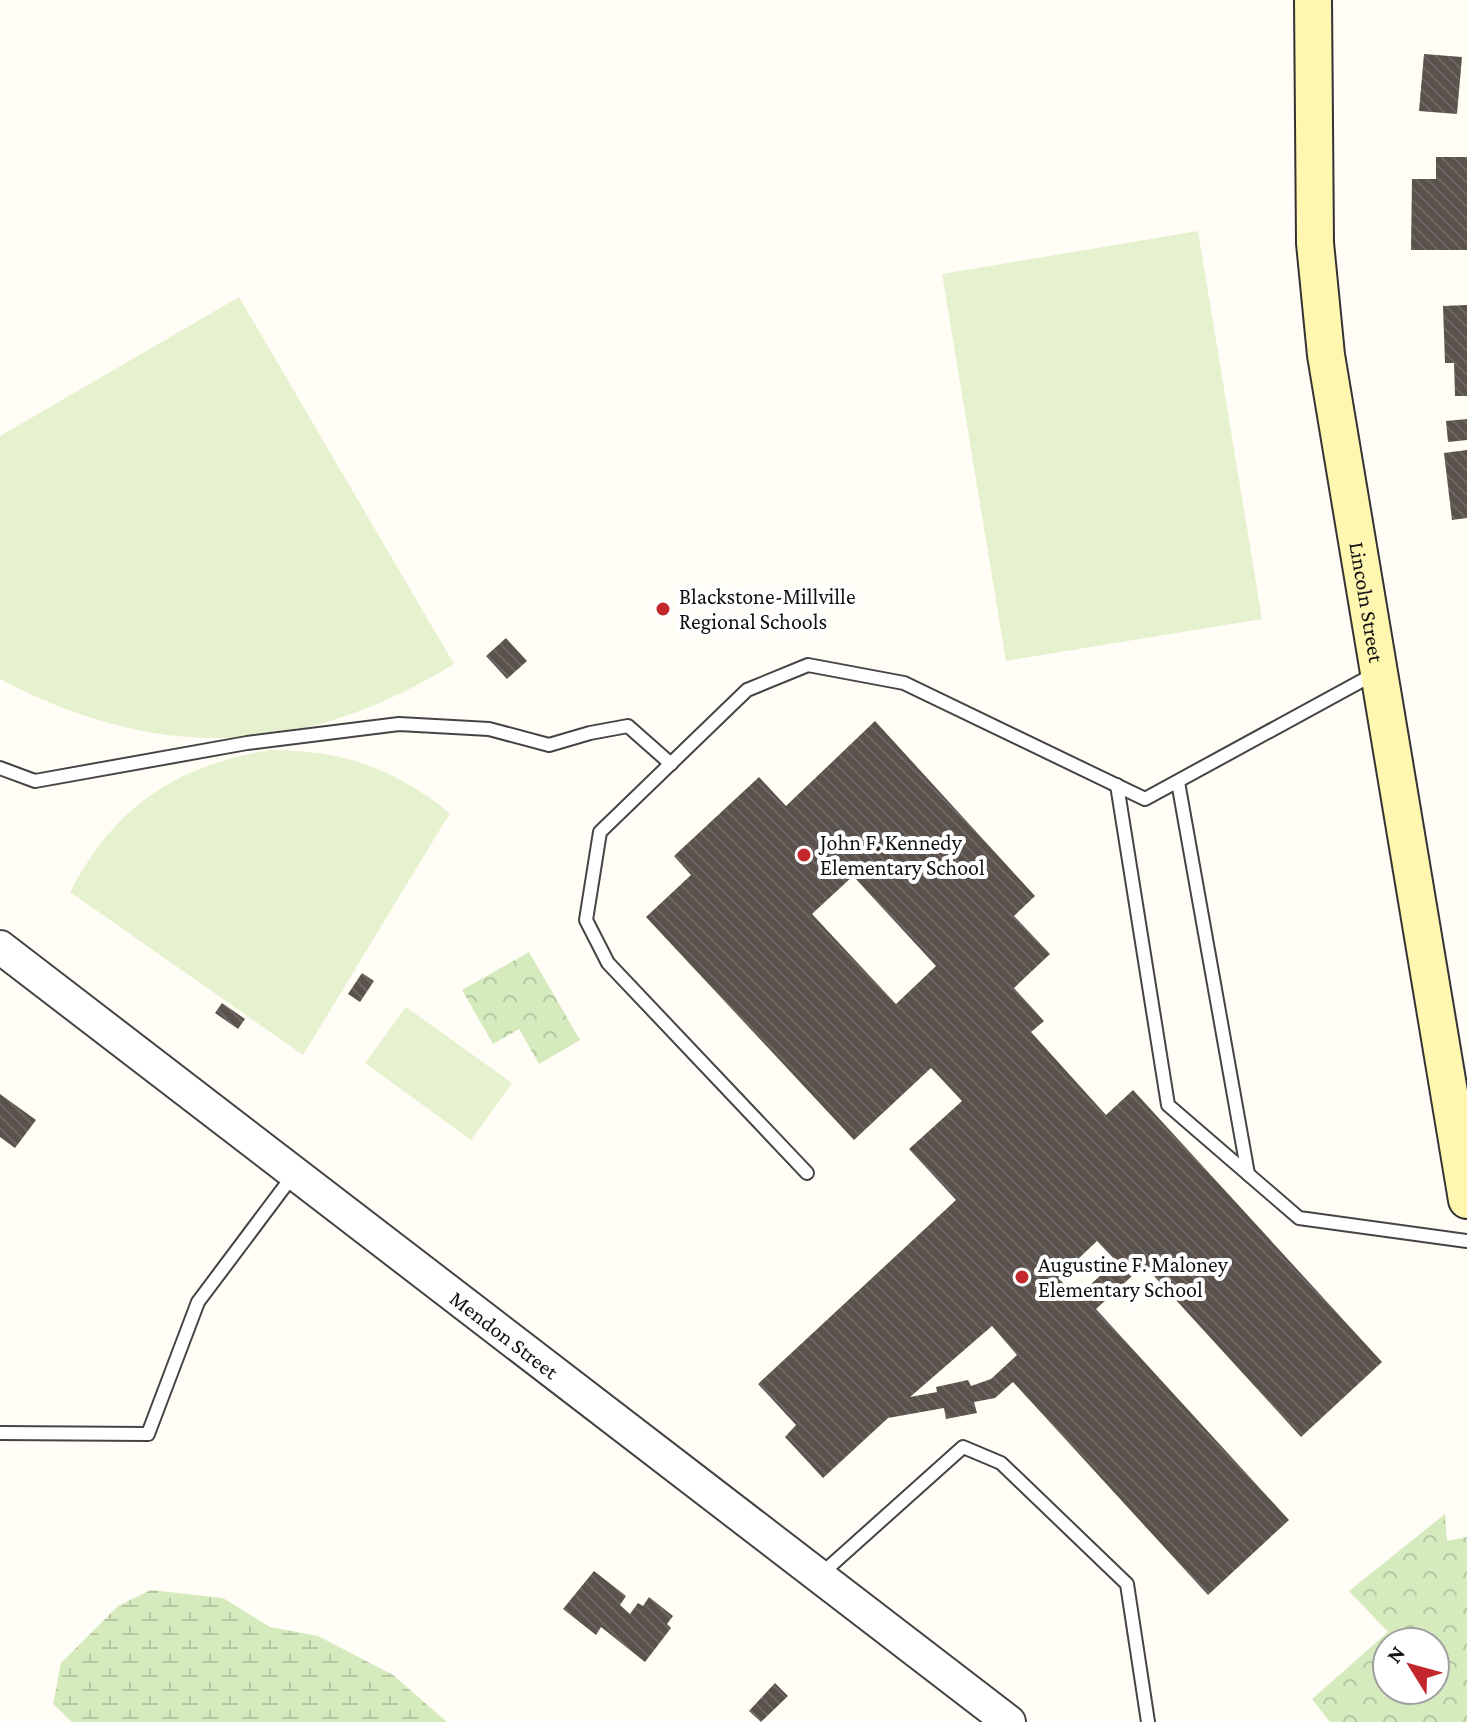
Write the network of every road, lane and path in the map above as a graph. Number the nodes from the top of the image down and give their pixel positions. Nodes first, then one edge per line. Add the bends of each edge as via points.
1 (1313, 0) edge
2 (1379, 672) junction
3 (671, 764) junction
4 (0, 768) edge
5 (1178, 782) junction
6 (1117, 785) junction
7 (0, 947) edge
8 (807, 1173) dead end
9 (295, 1174) junction
10 (1248, 1174) junction
11 (1467, 1200) edge
12 (1467, 1241) edge
13 (0, 1433) edge
14 (819, 1577) junction
15 (1009, 1722) edge
16 (1148, 1722) edge

1 - 2 main road, Lincoln Street via 1315,243 1326,355
2 - 5 lane
2 - 11 main road, Lincoln Street
3 - 4 lane via 628,726 549,745 489,729 399,724 247,743 35,781
3 - 6 lane via 747,690 808,665 904,683
3 - 8 lane via 600,832 586,920 608,963
5 - 6 lane via 1145,799
5 - 10 lane
6 - 10 lane via 1168,1105
7 - 9 street, Mendon Street
9 - 13 lane via 198,1302 148,1434
9 - 14 street, Mendon Street
10 - 12 lane via 1299,1218
14 - 15 street, Mendon Street
14 - 16 lane via 963,1447 1001,1463 1127,1584

